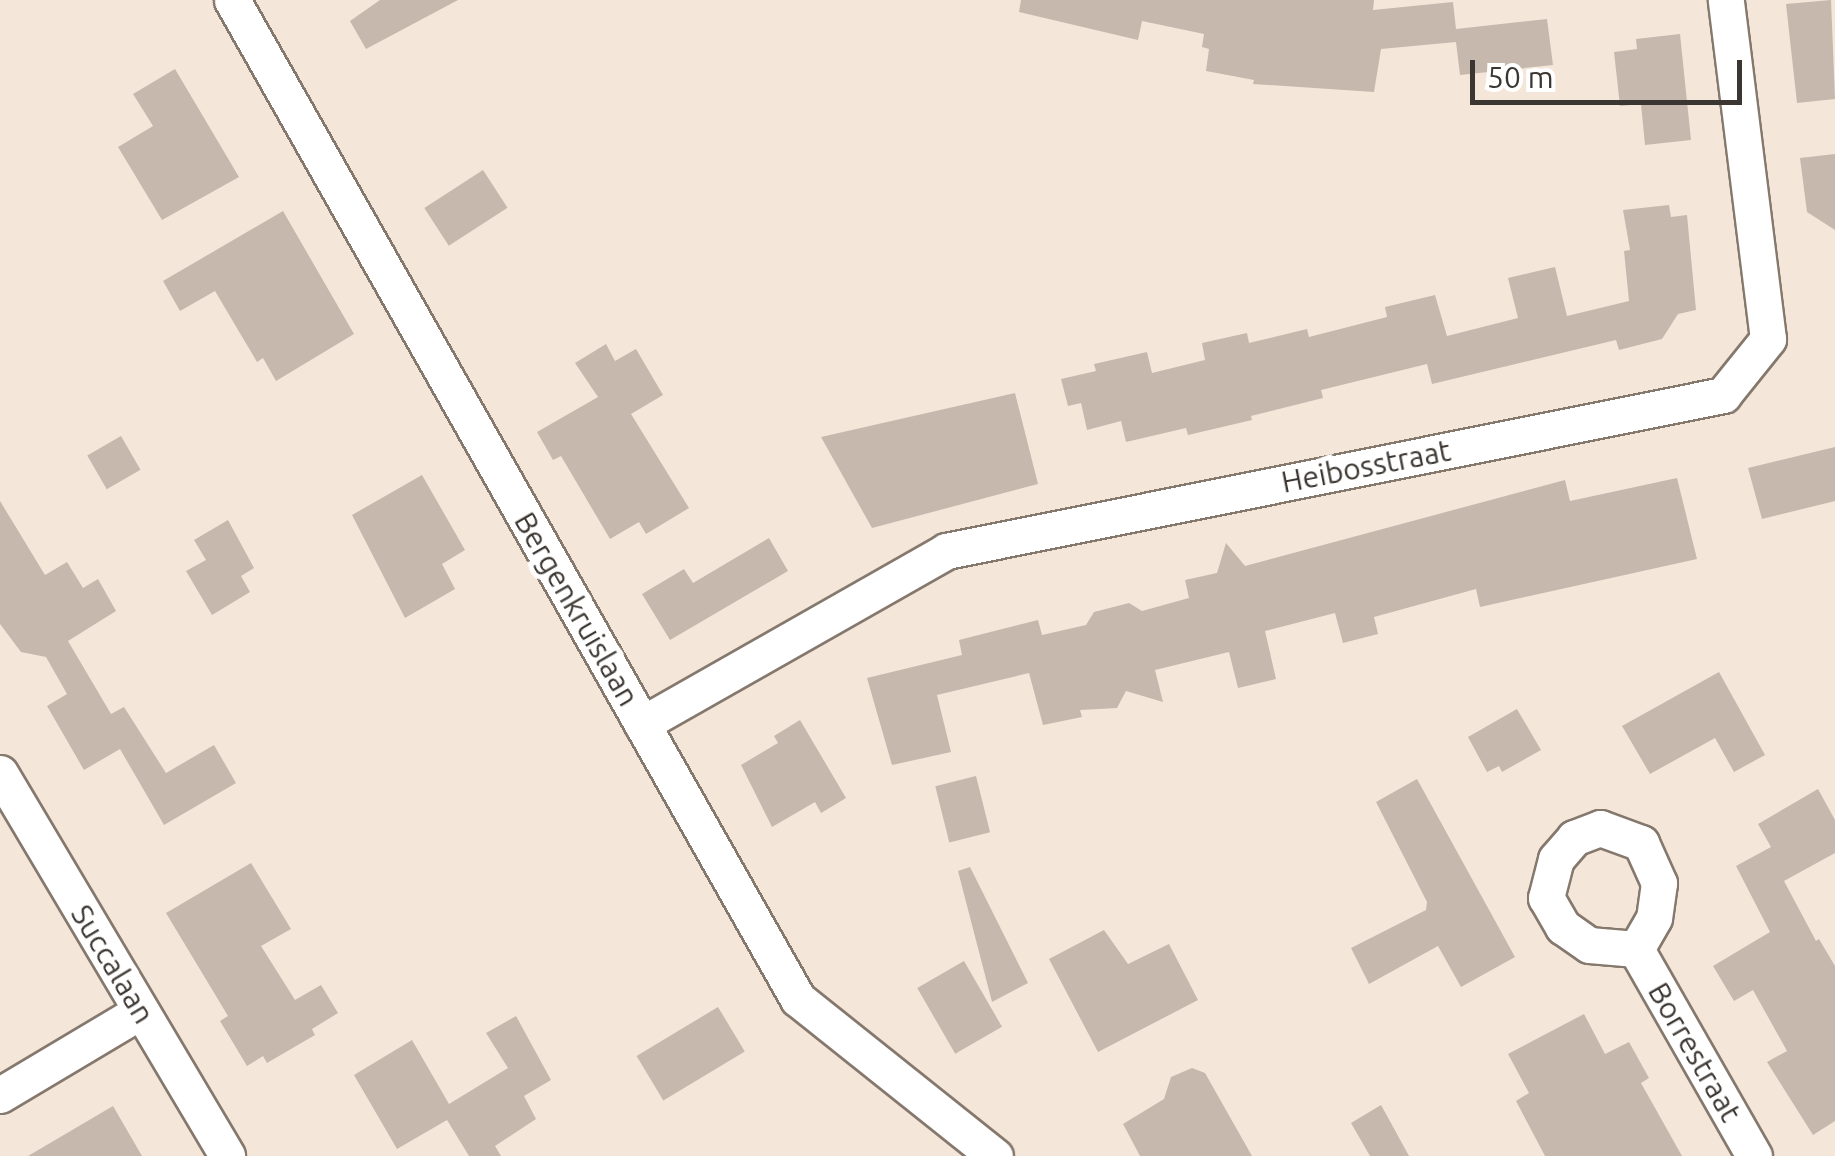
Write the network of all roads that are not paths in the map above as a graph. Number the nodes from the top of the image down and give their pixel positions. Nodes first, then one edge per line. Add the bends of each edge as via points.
1 (232, 0) edge
2 (1726, 0) edge
3 (642, 724) junction
4 (0, 773) edge
5 (1636, 949) dead end
6 (141, 1011) junction
7 (0, 1096) edge
8 (227, 1156) edge
9 (994, 1156) edge
10 (1754, 1156) edge

1 - 3 street, Bergenkruislaan
2 - 3 street, Heibosstraat via 1768,339 1723,395 946,550
3 - 9 street, Bergenkruislaan via 798,999
4 - 6 street, Succalaan
5 - 10 street, Borrestraat
6 - 7 street
6 - 8 street, Succalaan

